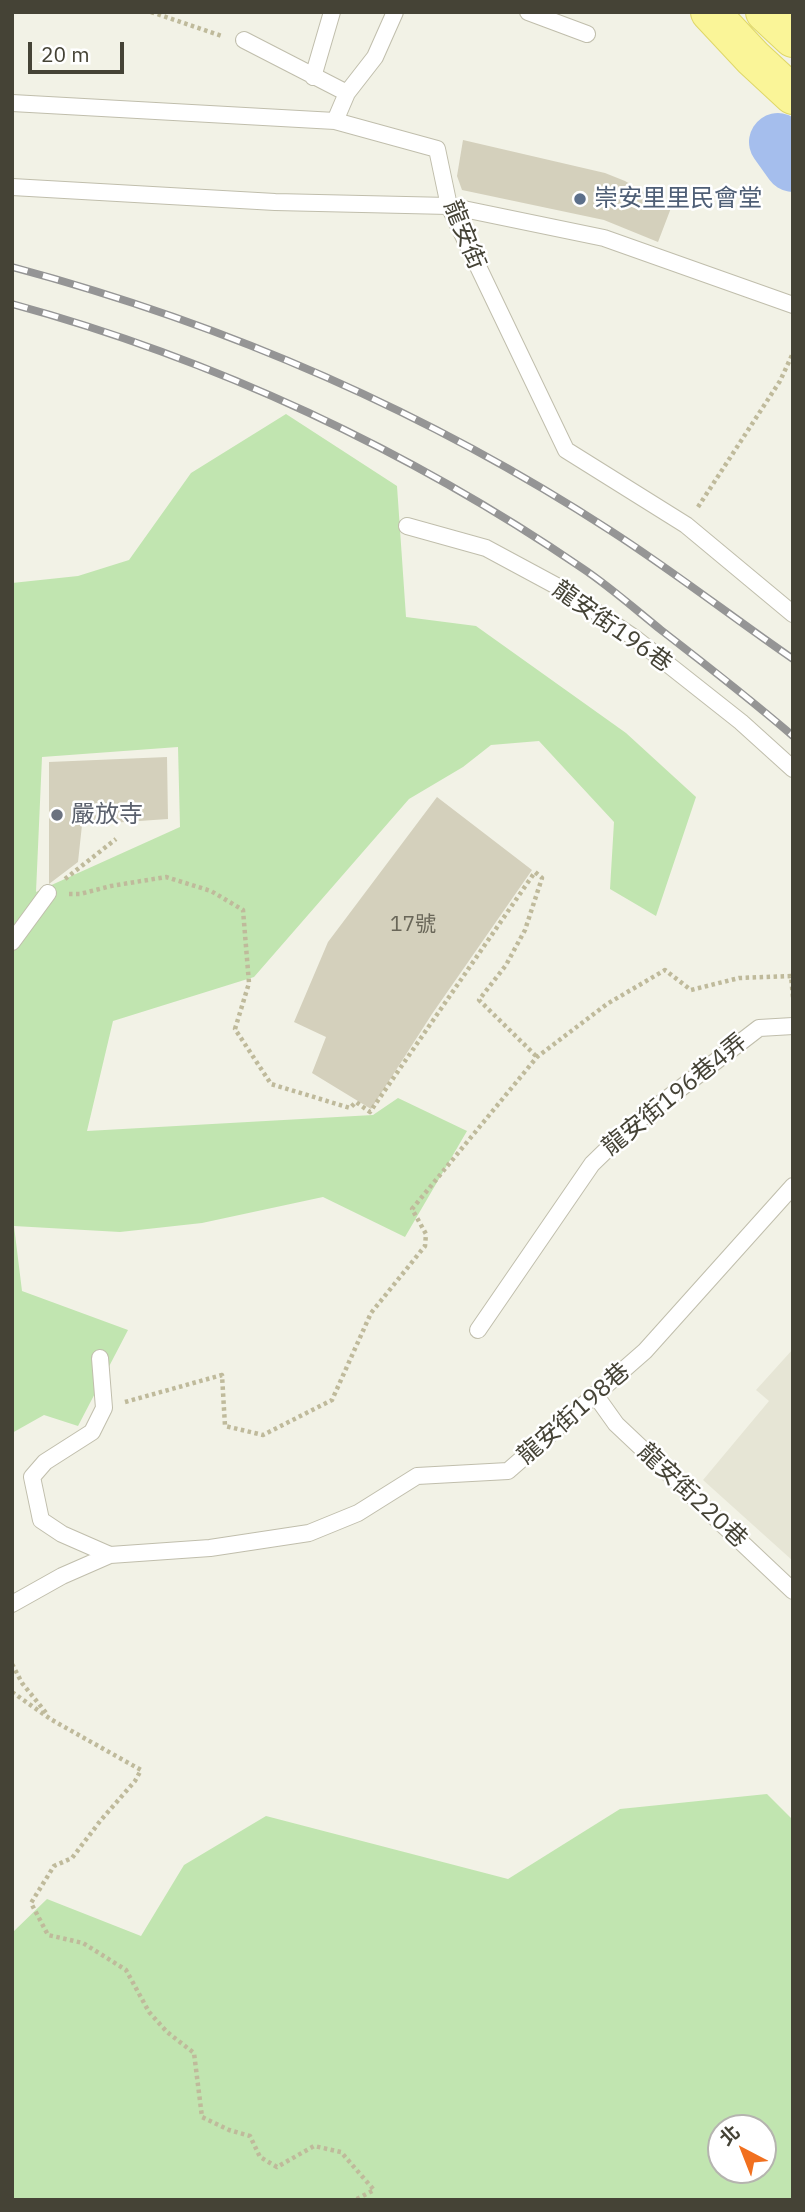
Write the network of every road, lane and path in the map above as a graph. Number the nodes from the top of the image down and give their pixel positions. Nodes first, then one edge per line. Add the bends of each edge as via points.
1 (151, 12) edge
2 (332, 12) edge
3 (395, 12) edge
4 (528, 12) edge
5 (710, 12) edge
6 (765, 12) edge
7 (587, 34) dead end
8 (793, 38) edge
9 (244, 40) joint
10 (313, 77) junction
11 (347, 93) junction
12 (793, 95) edge
13 (12, 103) edge
14 (335, 121) junction
15 (12, 187) edge
16 (449, 206) junction
17 (793, 304) edge
18 (793, 353) edge
19 (686, 525) junction
20 (407, 526) dead end
21 (793, 614) edge
22 (793, 769) edge
23 (116, 839) dead end
24 (48, 893) junction
25 (12, 942) edge
26 (793, 998) edge
27 (793, 1026) edge
28 (537, 1057) junction
29 (793, 1186) edge
30 (478, 1330) dead end
31 (100, 1357) dead end
32 (596, 1396) junction
33 (104, 1408) junction
34 (110, 1555) junction
35 (793, 1591) edge
36 (12, 1604) edge
37 (12, 1664) edge
38 (12, 1692) edge
39 (52, 1720) junction
40 (355, 2200) edge

1 - 9 path via 215,35
2 - 10 lane
3 - 11 lane via 375,57
4 - 7 lane
5 - 12 main road
6 - 8 main road
9 - 10 lane
10 - 11 lane
11 - 14 lane
13 - 14 lane, 龍安街
14 - 16 lane, 龍安街 via 437,149
15 - 16 lane via 275,202
16 - 17 lane via 604,238
16 - 19 lane, 龍安街 via 566,450
18 - 19 path via 780,381
19 - 21 lane, 龍安街
20 - 22 lane, 龍安街196巷 via 486,548 564,590 647,647
23 - 24 path
24 - 25 lane
24 - 28 path via 80,894 166,877 211,891 243,910 249,983 235,1029 271,1084 350,1108 356,1102 370,1112 535,872 542,878 525,930 480,1000
26 - 28 path via 790,976 739,978 691,990 665,970 607,1004
27 - 30 lane, 龍安街196巷4弄 via 759,1028 629,1128 593,1164
28 - 33 path via 412,1209 425,1234 425,1245 371,1313 332,1400 263,1435 225,1426 222,1376
29 - 32 lane, 龍安街198巷 via 645,1351
31 - 33 lane
32 - 34 lane, 龍安街198巷 via 508,1471 417,1476 358,1513 309,1533 209,1548
32 - 35 lane, 龍安街220巷 via 616,1424
33 - 34 lane via 92,1432 45,1462 32,1477 41,1520
34 - 36 lane, 龍安街198巷
37 - 39 path
38 - 39 path
39 - 40 path via 141,1770 72,1858 54,1866 31,1903 48,1935 83,1943 125,1970 149,2012 194,2053 202,2117 250,2136 260,2157 277,2167 314,2146 341,2152 374,2190

